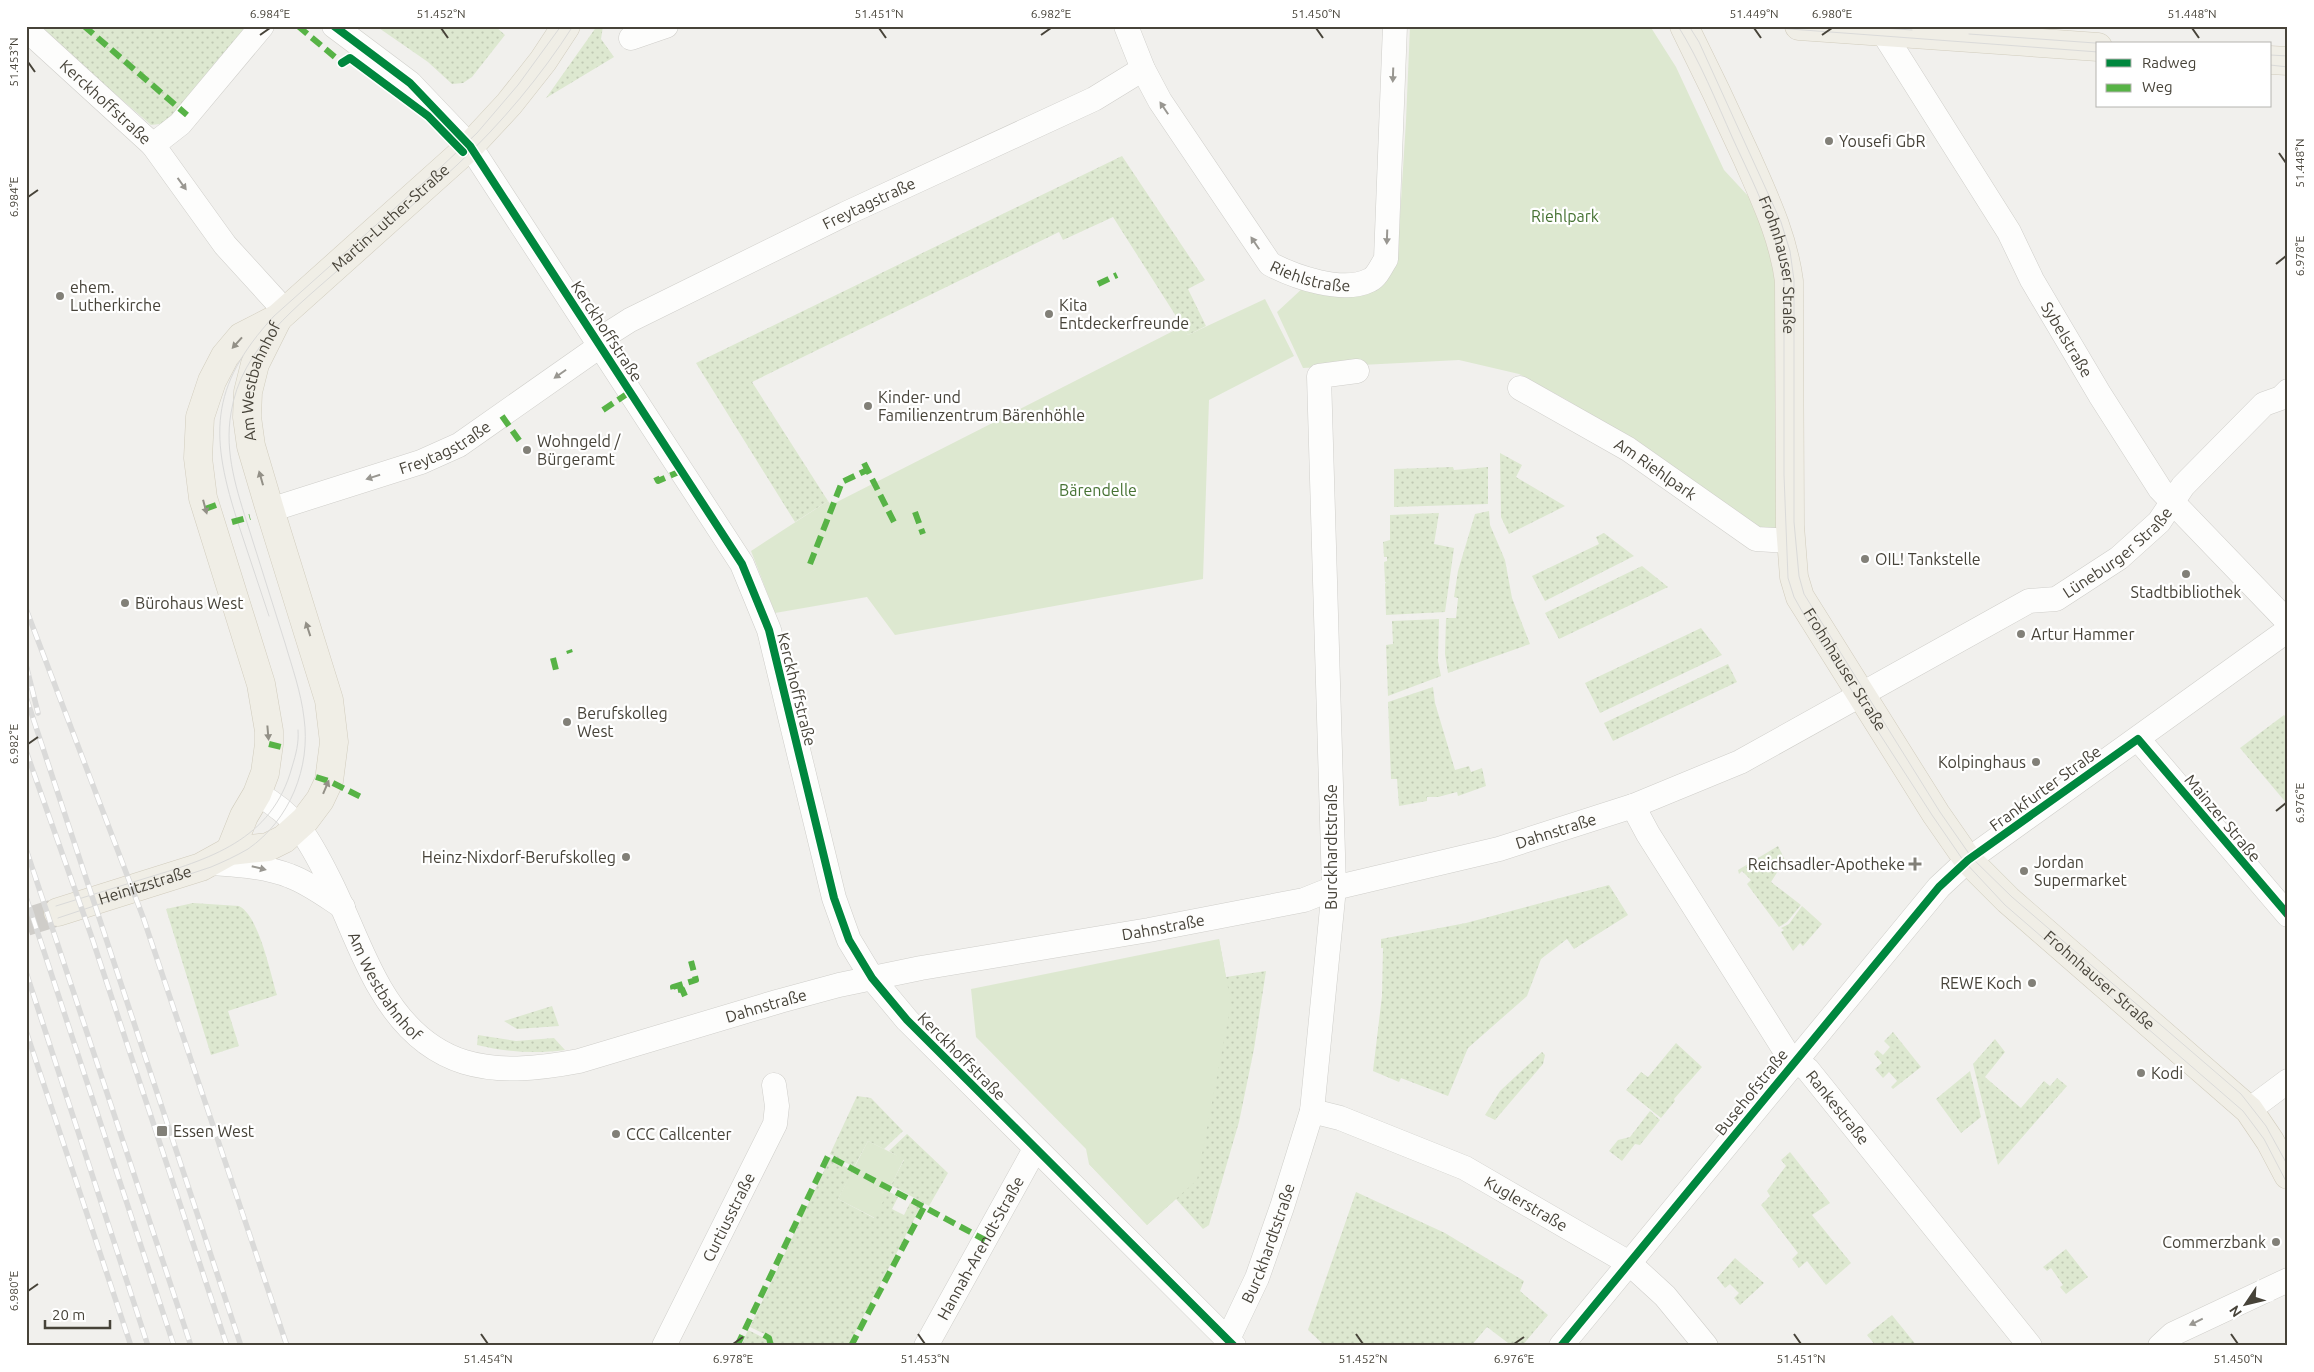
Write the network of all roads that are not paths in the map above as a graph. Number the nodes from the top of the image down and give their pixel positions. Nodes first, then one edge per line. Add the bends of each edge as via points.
1 (262, 26) edge
2 (334, 26) edge
3 (566, 26) edge
4 (666, 26) edge
5 (1126, 26) edge
6 (1395, 26) edge
7 (1684, 26) edge
8 (1798, 26) edge
9 (1880, 28) edge
10 (26, 29) edge
11 (631, 38) dead end
12 (2096, 47) edge
13 (2272, 60) edge
14 (2288, 61) edge
15 (1143, 69) junction
16 (153, 145) junction
17 (470, 146) junction
18 (282, 315) junction
19 (598, 344) junction
20 (1357, 371) dead end
21 (1520, 388) dead end
22 (2288, 391) edge
23 (2172, 503) junction
24 (270, 510) junction
25 (1791, 542) junction
26 (2288, 622) edge
27 (2288, 630) edge
28 (1861, 695) junction
29 (2138, 739) junction
30 (257, 794) junction
31 (1633, 806) junction
32 (299, 827) junction
33 (220, 857) junction
34 (1968, 860) junction
35 (1334, 888) junction
36 (343, 907) junction
37 (58, 912) tunnel mouth
38 (2288, 916) edge
39 (872, 978) junction
40 (441, 1053) joint
41 (1795, 1059) junction
42 (2288, 1081) edge
43 (774, 1084) dead end
44 (2249, 1110) junction
45 (1312, 1111) junction
46 (1035, 1149) junction
47 (2288, 1175) edge
48 (1629, 1263) junction
49 (2288, 1280) edge
50 (1231, 1343) edge
51 (664, 1346) edge
52 (926, 1346) edge
53 (1561, 1346) edge
54 (1706, 1346) edge
55 (2030, 1346) edge
56 (2160, 1346) edge

1 - 16 street, Kerckhoffstraße via 180,124
2 - 17 street, Kerckhoffstraße via 410,83
3 - 17 main road, Martin-Luther-Straße via 509,104
4 - 11 street
5 - 15 street, Riehlstraße
6 -> 15 street, Riehlstraße via 1386,259 1372,280 1350,287 1293,276 1270,264 1160,101
7 - 25 main road, Frohnhauser Straße via 1773,215 1785,252 1789,281
8 - 9 main road
9 - 12 main road
9 - 23 street, Sybelstraße via 2009,232 2032,280 2100,395
10 - 16 street, Kerckhoffstraße
13 - 14 main road
15 - 19 street, Freytagstraße via 1094,99 836,219 630,320
16 -> 18 street via 225,245
17 - 18 main road, Martin-Luther-Straße
17 - 19 street, Kerckhoffstraße
24 -> 18 main road, Am Westbahnhof via 249,435 247,404 256,364
18 -> 30 main road, Am Westbahnhof via 241,337 225,356 212,381 200,417 198,458 205,509 262,684 269,744 265,773
19 -> 24 street, Freytagstraße via 459,446 421,462
19 - 39 street, Kerckhoffstraße via 742,564 754,590 769,630 834,898 849,940
20 - 35 street, Burckhardtstraße via 1319,376
21 - 25 street, Am Riehlpark via 1628,449 1756,539
22 - 23 street, Lüneburger Straße via 2281,398 2264,404 2183,486
23 - 26 street, Sybelstraße
23 - 28 street, Lüneburger Straße via 2159,522 2119,558 2056,598 2029,601
32 -> 24 main road, Am Westbahnhof via 314,810 329,781 334,742 329,700 321,670
25 - 28 main road, Frohnhauser Straße via 1794,577 1800,597
27 - 29 street, Frankfurter Straße
28 - 31 street, Dahnstraße via 1740,762
28 - 34 main road, Frohnhauser Straße
29 - 34 street, Frankfurter Straße
29 - 38 street, Mainzer Straße
30 - 32 street, Am Westbahnhof via 285,811
30 - 33 main road, Am Westbahnhof
31 - 35 street, Dahnstraße via 1499,849
31 - 41 street, Rankestraße via 1786,1052
32 - 33 main road, Am Westbahnhof via 268,847
32 - 36 street, Am Westbahnhof via 312,844
33 -> 36 street via 289,876
33 - 37 main road, Heinitzstraße
34 - 41 street, Busehofstraße via 1939,887
34 - 44 main road, Frohnhauser Straße via 2008,900
35 - 39 street, Dahnstraße via 1304,900
35 - 45 street, Burckhardtstraße
36 - 40 street, Am Westbahnhof via 388,1002 411,1031
39 - 40 street, Dahnstraße via 780,1001 605,1054 547,1067 486,1068
39 - 46 street, Kerckhoffstraße via 907,1020
41 - 48 street, Busehofstraße
41 - 55 street, Rankestraße via 1808,1070
42 - 44 street
43 - 51 street, Curtiusstraße via 775,1124
44 - 47 main road, Frohnhauser Straße
45 - 48 street, Kuglerstraße via 1340,1118 1465,1168
45 - 50 street, Burckhardtstraße via 1282,1207
46 - 50 street, Kerckhoffstraße
46 - 52 street, Hannah-Arendt-Straße
48 - 53 street, Busehofstraße
48 - 54 street, Kuglerstraße via 1664,1296
49 -> 56 street via 2172,1334

